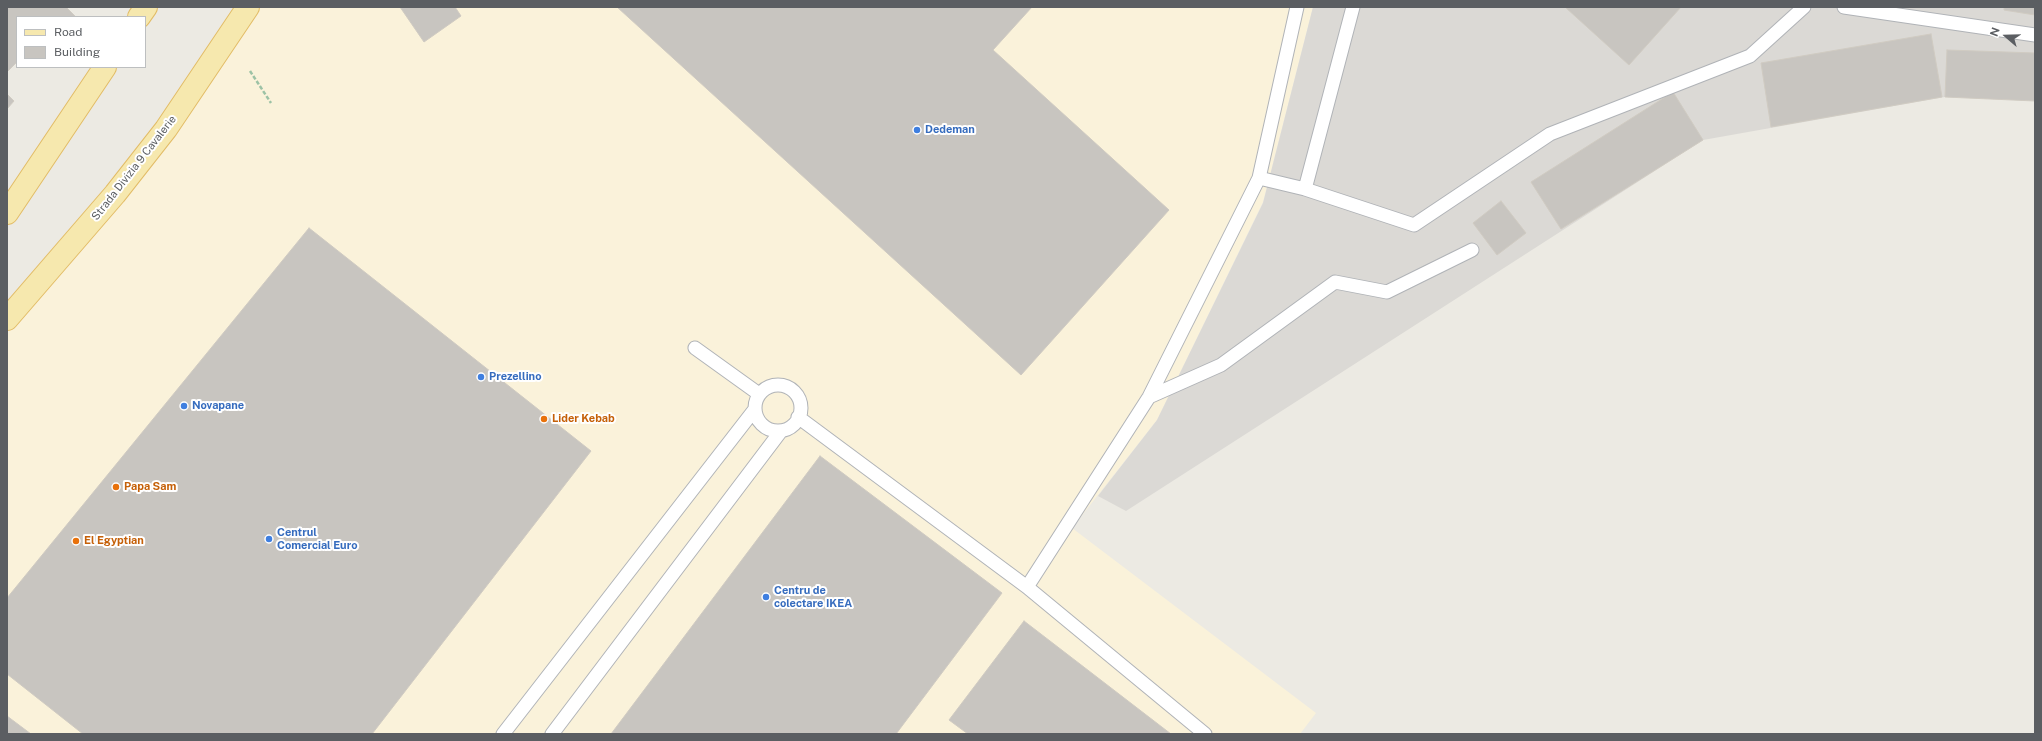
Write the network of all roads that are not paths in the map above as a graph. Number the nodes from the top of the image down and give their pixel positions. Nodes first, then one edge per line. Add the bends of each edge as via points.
1 (146, 7) edge
2 (248, 7) edge
3 (1297, 7) edge
4 (1353, 7) edge
5 (1804, 7) edge
6 (1844, 7) edge
7 (140, 16) edge
8 (2035, 35) edge
9 (104, 68) edge
10 (1259, 178) junction
11 (1305, 188) junction
12 (7, 214) edge
13 (1472, 250) dead end
14 (7, 319) edge
15 (695, 348) dead end
16 (759, 394) junction
17 (1149, 397) junction
18 (754, 409) junction
19 (798, 418) junction
20 (781, 431) junction
21 (1027, 587) junction
22 (503, 734) edge
23 (552, 734) edge
24 (1205, 734) edge

1 - 7 main road
2 - 14 main road, Strada Divizia 9 Cavalerie via 166,129 115,194
3 - 10 lane
4 - 11 lane
5 - 11 lane via 1750,56 1550,134 1414,225
6 - 8 lane
9 - 12 main road
10 - 11 lane
10 - 17 lane
13 - 17 lane via 1387,292 1335,282 1221,365
15 - 16 lane
16 - 18 lane
16 - 19 lane via 771,385 778,384 792,390 800,402
17 - 21 lane
18 - 20 lane via 766,428
18 - 22 lane
19 - 20 lane
19 - 21 lane
20 - 23 lane
21 - 24 lane

